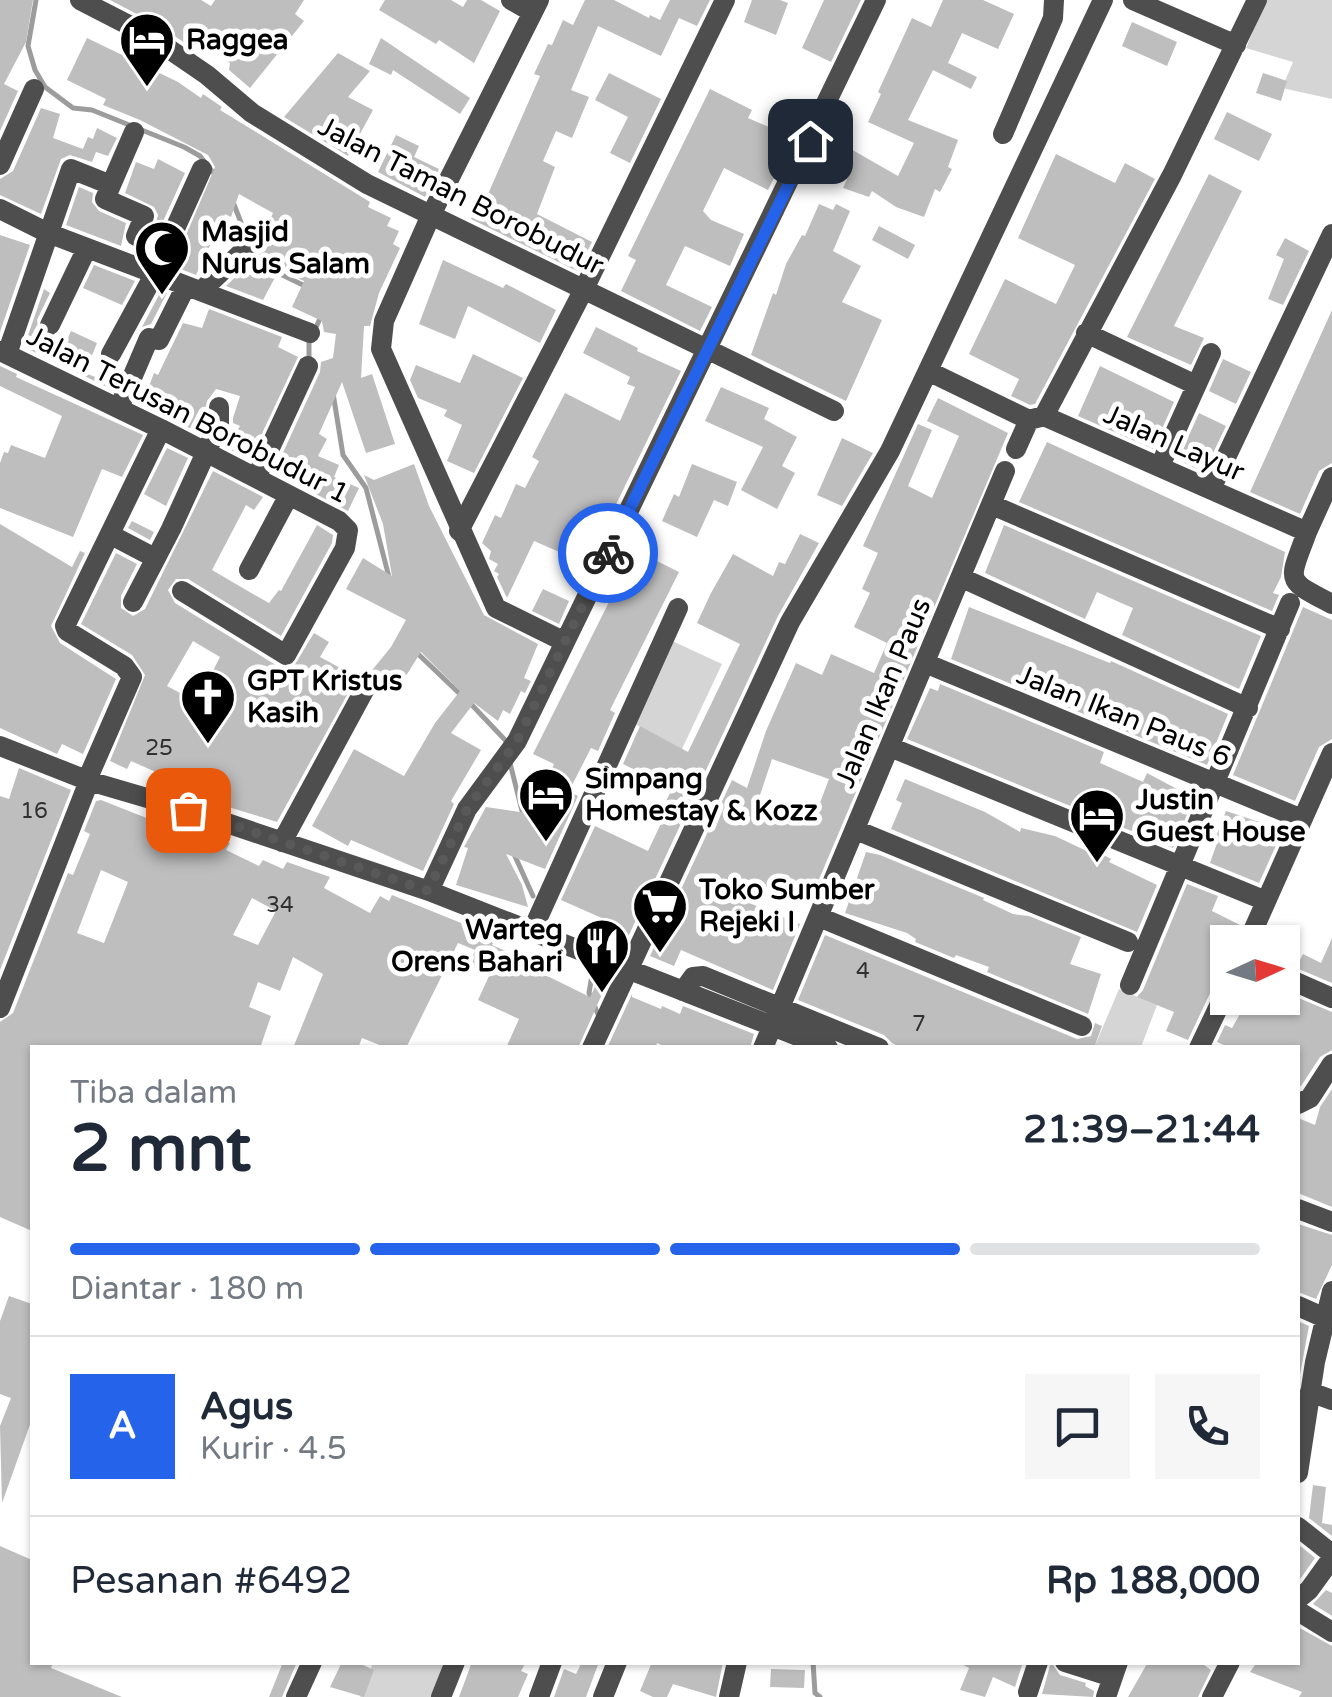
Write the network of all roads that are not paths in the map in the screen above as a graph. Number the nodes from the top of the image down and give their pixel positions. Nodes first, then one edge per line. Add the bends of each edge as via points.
1 (511, 0) edge
2 (725, 0) edge
3 (876, 0) edge
4 (1054, 0) edge
5 (1103, 0) edge
6 (1133, 0) edge
7 (1256, 0) edge
8 (86, 1) edge
9 (535, 6) edge
10 (1236, 44) junction
11 (1049, 62) dead end
12 (1069, 71) junction
13 (34, 89) dead end
14 (134, 132) dead end
15 (1003, 134) dead end
16 (0, 166) edge
17 (202, 169) dead end
18 (111, 185) junction
19 (0, 208) edge
20 (432, 215) junction
21 (48, 233) junction
22 (1332, 234) edge
23 (252, 242) dead end
24 (87, 248) junction
25 (166, 248) junction
26 (154, 275) junction
27 (194, 289) junction
28 (584, 289) junction
29 (50, 324) dead end
30 (310, 333) dead end
31 (1086, 333) junction
32 (706, 350) junction
33 (4, 353) edge
34 (1211, 353) dead end
35 (111, 354) dead end
36 (308, 366) dead end
37 (930, 372) junction
38 (1196, 385) junction
39 (219, 407) dead end
40 (118, 408) junction
41 (834, 412) dead end
42 (1036, 418) junction
43 (161, 429) junction
44 (1016, 449) dead end
45 (206, 453) junction
46 (1160, 466) junction
47 (1006, 470) dead end
48 (256, 478) junction
49 (1332, 478) edge
50 (1211, 489) junction
51 (289, 495) junction
52 (992, 505) junction
53 (459, 531) junction
54 (1307, 532) junction
55 (111, 534) junction
56 (155, 558) junction
57 (249, 570) dead end
58 (962, 578) junction
59 (182, 591) dead end
60 (133, 602) dead end
61 (1290, 603) dead end
62 (1332, 604) edge
63 (678, 608) dead end
64 (1280, 629) junction
65 (566, 642) junction
66 (925, 663) junction
67 (366, 686) dead end
68 (1248, 708) junction
69 (0, 746) edge
70 (890, 747) junction
71 (1332, 752) edge
72 (88, 780) junction
73 (1212, 782) junction
74 (1302, 819) junction
75 (856, 830) junction
76 (282, 842) junction
77 (1178, 865) junction
78 (428, 891) junction
79 (1266, 901) junction
80 (819, 917) junction
81 (1255, 925) edge
82 (532, 931) junction
83 (1128, 942) dead end
84 (628, 970) junction
85 (1300, 984) edge
86 (1130, 985) dead end
87 (1332, 998) edge
88 (0, 1008) edge
89 (1214, 1015) edge
90 (777, 1017) junction
91 (1082, 1026) dead end
92 (599, 1031) edge
93 (765, 1045) edge
94 (823, 1045) edge
95 (869, 1045) edge
96 (1199, 1045) edge
97 (1332, 1064) edge
98 (1300, 1103) edge
99 (1300, 1210) edge
100 (1332, 1222) edge
101 (1332, 1291) edge
102 (1300, 1307) edge
103 (1325, 1318) junction
104 (1310, 1392) junction
105 (1332, 1400) edge
106 (1300, 1460) edge
107 (1300, 1529) edge
108 (1332, 1556) edge
109 (1300, 1597) edge
110 (1300, 1612) edge
111 (1332, 1632) edge
112 (311, 1665) edge
113 (454, 1665) edge
114 (551, 1665) edge
115 (616, 1665) edge
116 (735, 1665) edge
117 (1037, 1665) edge
118 (1074, 1665) edge
119 (1228, 1665) edge
120 (1112, 1678) edge
121 (1028, 1692) dead end
122 (296, 1697) edge
123 (441, 1697) edge
124 (539, 1697) edge
125 (603, 1697) edge
126 (729, 1697) edge
127 (1212, 1697) edge

1 - 9 street
2 - 28 street
3 - 32 street
4 - 15 street via 1053,18
5 - 12 street
6 - 10 street
7 - 10 street
8 - 20 street, Jalan Taman Borobudur via 150,36 300,146
9 - 20 street
10 - 31 street
11 - 12 street
12 - 37 street
13 - 16 street
14 - 18 street
17 - 25 street
18 - 21 street via 71,168
18 - 25 street via 105,199 144,216 136,236
19 - 21 street
20 - 28 street, Jalan Taman Borobudur
20 - 53 street via 384,322 381,348
21 - 24 street
21 - 33 street
22 - 50 street
23 - 27 street
24 - 26 street
24 - 29 street
25 - 26 street
26 - 27 street
26 - 35 street
27 - 30 street
27 - 40 street via 159,340 149,338
28 - 32 street, Jalan Taman Borobudur
28 - 53 street
31 - 38 street
31 - 42 street
32 - 41 street, Jalan Taman Borobudur
32 - 65 street
33 - 40 street, Jalan Terusan Borobudur 1
34 - 38 street
36 - 48 street
37 - 42 street, Jalan Layur
37 - 84 street via 790,622
38 - 46 street
39 - 45 street via 220,424
40 - 43 street, Jalan Terusan Borobudur 1
42 - 44 street
42 - 46 street, Jalan Layur
43 - 45 street, Jalan Terusan Borobudur 1
43 - 55 street
45 - 48 street, Jalan Terusan Borobudur 1
45 - 56 street
46 - 50 street, Jalan Layur
47 - 52 street, Jalan Ikan Paus
48 - 51 street, Jalan Terusan Borobudur 1
49 - 54 street
50 - 54 street, Jalan Layur
51 - 57 street
51 - 59 street, Jalan Terusan Borobudur 1 via 348,530 345,548 286,655
52 - 58 street, Jalan Ikan Paus
52 - 64 street
53 - 65 street via 496,608
54 - 62 street via 1293,580
55 - 56 street
55 - 72 street via 66,619 67,631 132,677
56 - 60 street
58 - 66 street, Jalan Ikan Paus
58 - 68 street
61 - 64 street
63 - 82 street
64 - 68 street
65 - 78 street via 517,741 467,809
66 - 70 street, Jalan Ikan Paus
66 - 73 street, Jalan Ikan Paus 6
67 - 76 street
68 - 73 street
69 - 72 street
70 - 75 street, Jalan Ikan Paus
70 - 77 street
71 - 74 street
72 - 76 street
72 - 88 street
73 - 74 street, Jalan Ikan Paus 6
73 - 77 street
74 - 79 street
75 - 80 street, Jalan Ikan Paus
75 - 83 street
76 - 78 street
77 - 79 street
77 - 86 street
78 - 82 street
79 - 81 street
80 - 90 street, Jalan Ikan Paus
80 - 91 street
82 - 84 street
84 - 90 street via 683,991 699,975
84 - 92 street
85 - 87 street
89 - 96 street
90 - 93 street, Jalan Ikan Paus
90 - 94 street
90 - 95 street
97 - 98 street
99 - 100 street
101 - 103 street
102 - 103 street
103 - 104 street
104 - 105 street
104 - 106 street
107 - 108 street
108 - 109 street
110 - 111 street
112 - 122 street
113 - 123 street
114 - 124 street
115 - 125 street
116 - 126 street
117 - 121 street
118 - 120 street
119 - 127 street

